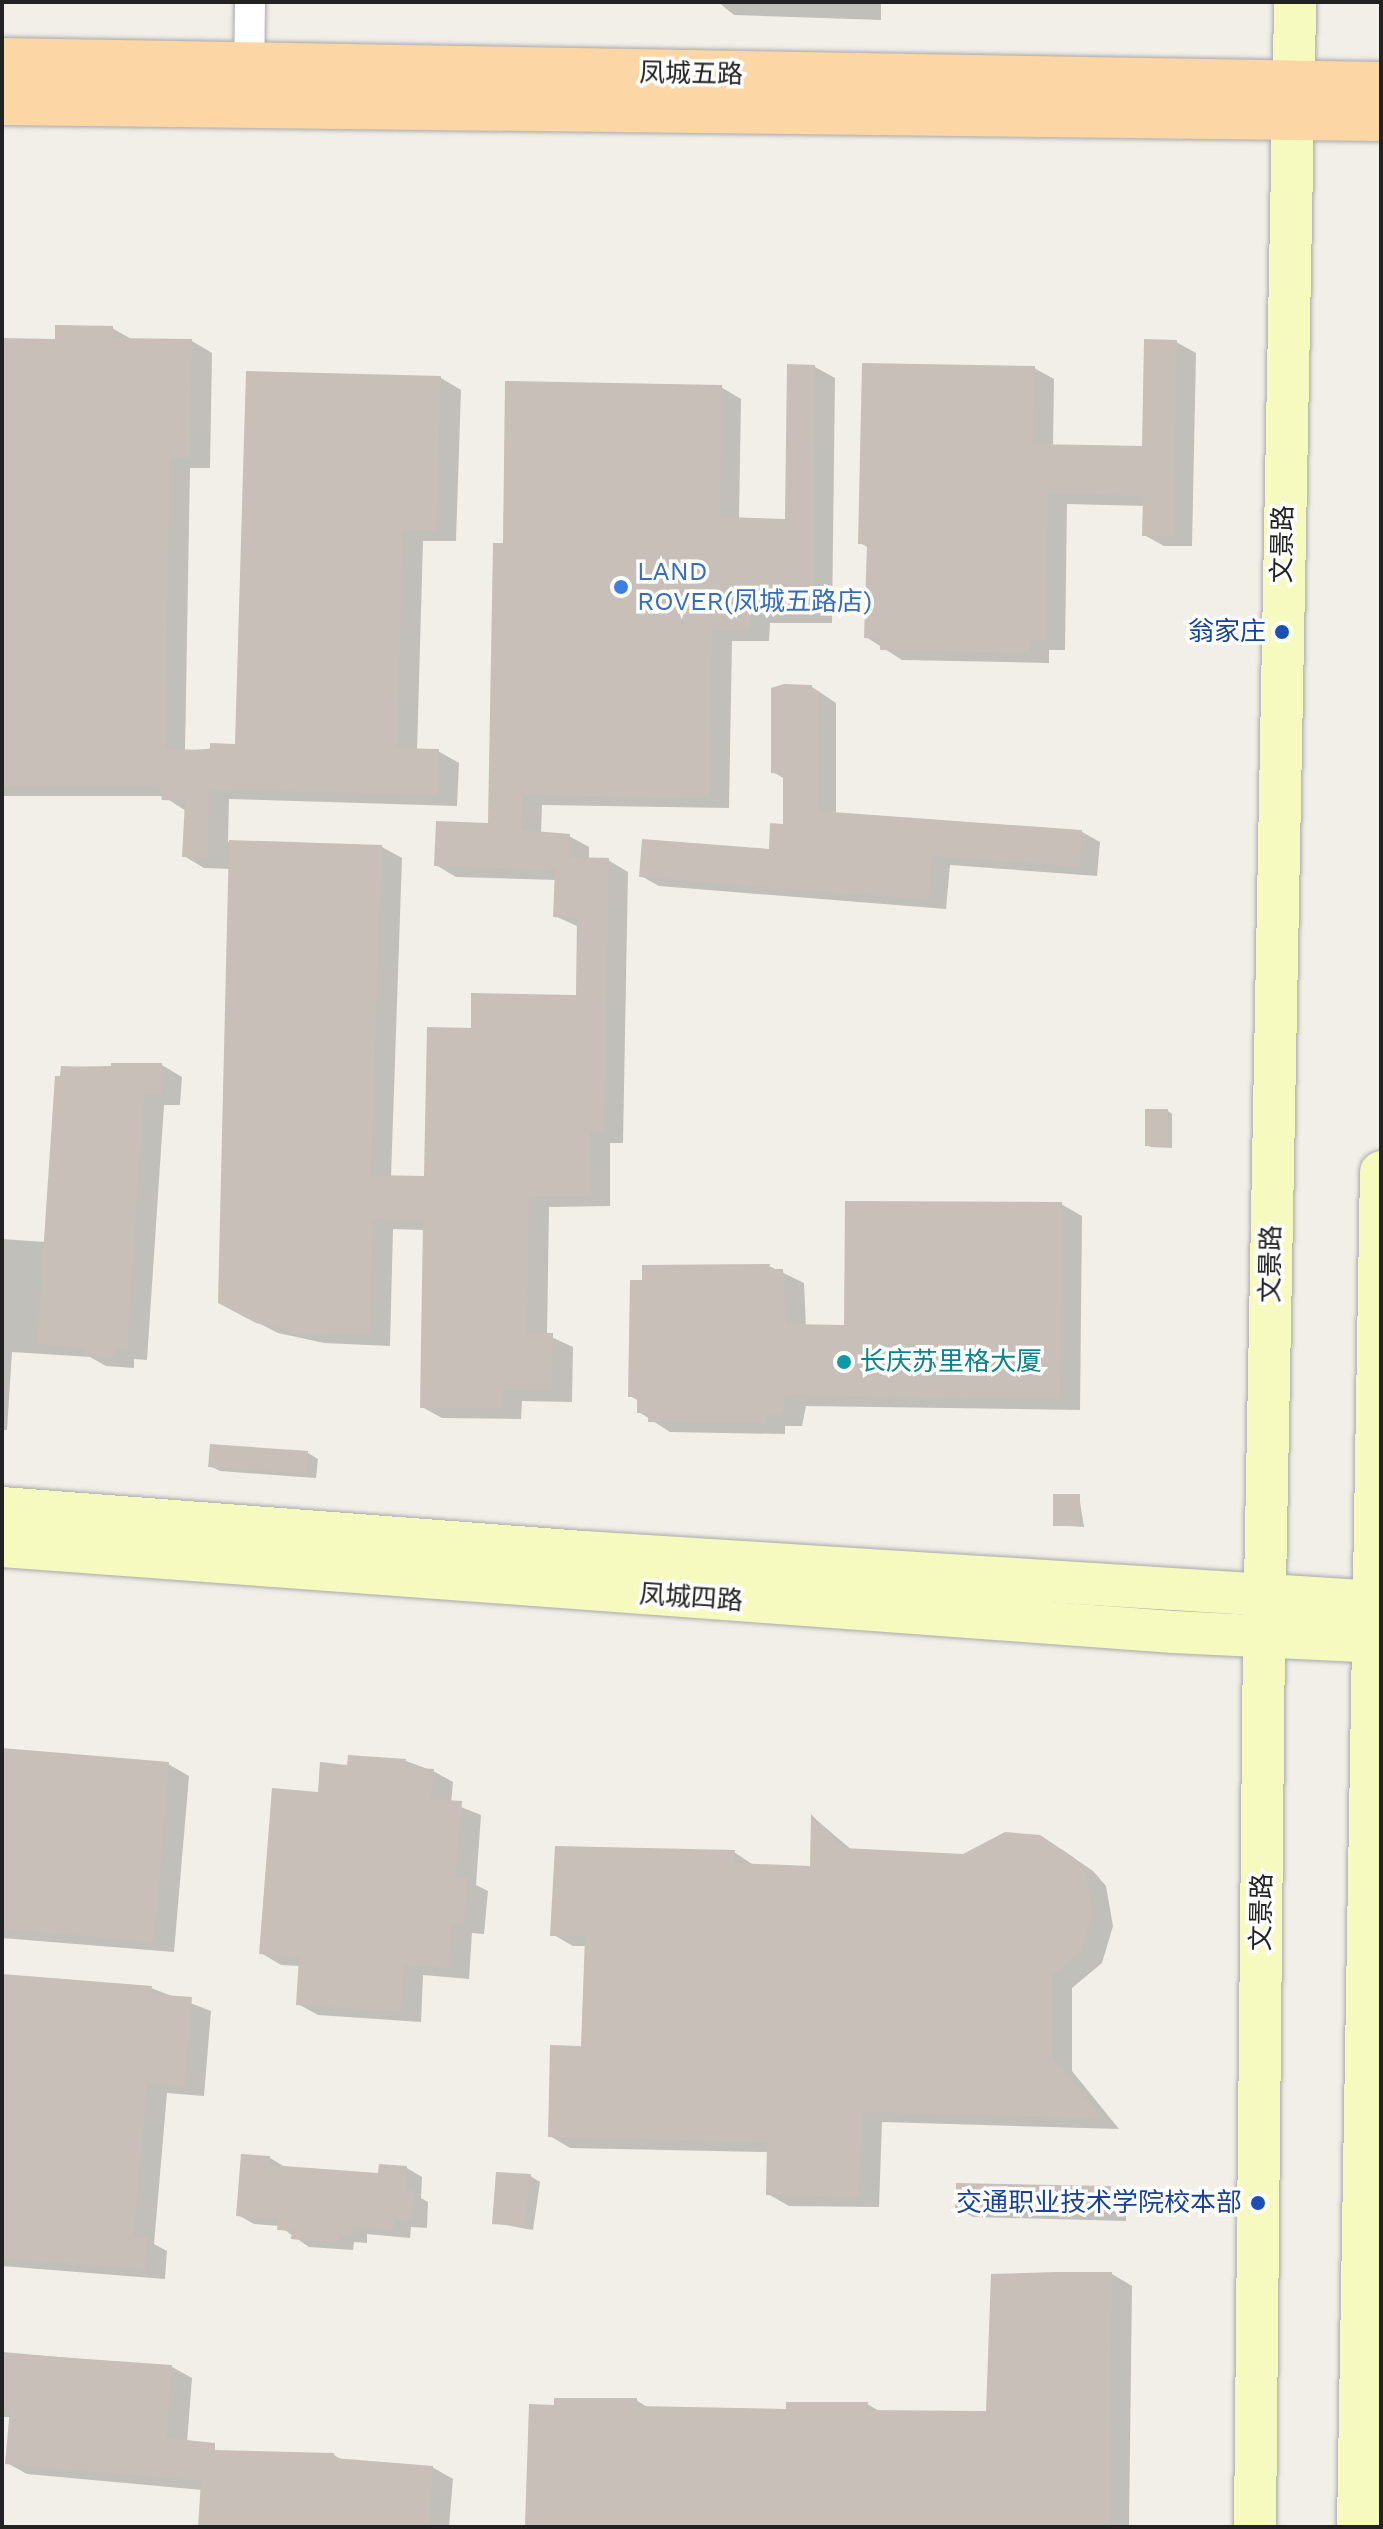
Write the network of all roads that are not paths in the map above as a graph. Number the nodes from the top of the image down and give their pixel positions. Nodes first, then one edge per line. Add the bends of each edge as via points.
1 (250, 2) edge
2 (1295, 2) edge
3 (2, 60) edge
4 (1381, 84) edge
5 (249, 85) junction
6 (1292, 102) junction
7 (2, 103) edge
8 (1381, 119) edge
9 (1381, 1172) edge
10 (2, 1508) edge
11 (2, 1546) edge
12 (1265, 1617) junction
13 (1378, 1622) edge
14 (1255, 2527) edge
15 (1358, 2527) edge

1 - 5 street
2 - 6 main road, 文景路
3 - 5 main road, 凤城五路
4 - 6 main road, 凤城五路
5 - 6 main road, 凤城五路
5 - 7 main road, 凤城五路
6 - 8 main road, 凤城五路
6 - 12 main road, 文景路
9 - 13 main road
10 - 12 main road, 凤城四路
11 - 12 main road, 凤城四路
12 - 13 main road, 凤城四路
12 - 14 main road, 文景路
13 - 15 main road

